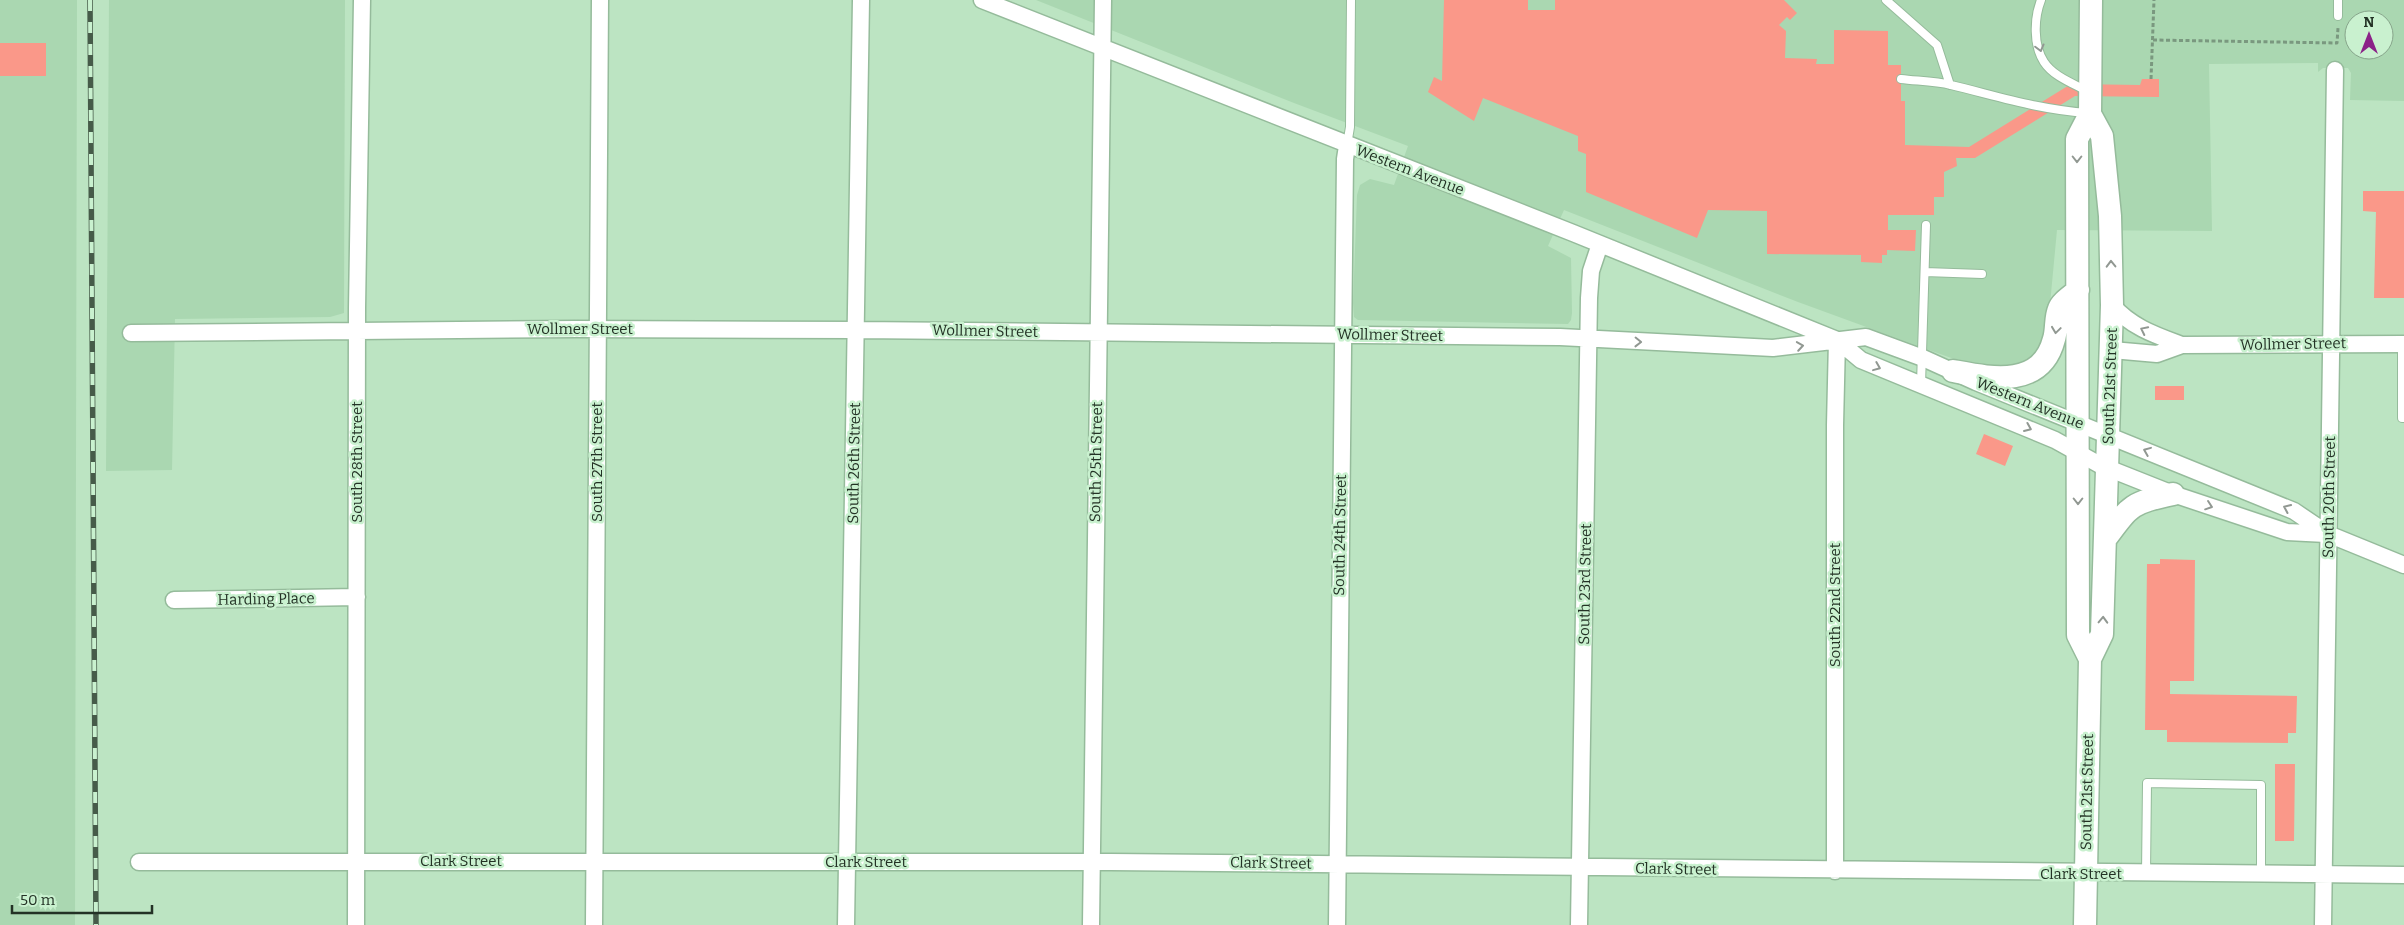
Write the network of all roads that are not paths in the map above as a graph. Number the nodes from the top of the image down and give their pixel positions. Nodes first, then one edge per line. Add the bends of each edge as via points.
1 (362, 0) edge
2 (600, 0) edge
3 (861, 0) edge
4 (982, 0) edge
5 (1102, 0) edge
6 (1352, 0) edge
7 (1886, 0) edge
8 (2041, 0) edge
9 (2090, 0) edge
10 (2338, 0) edge
11 (2338, 16) road end
12 (1102, 49) junction
13 (2335, 70) dead end
14 (1901, 79) dead end
15 (1950, 85) junction
16 (2090, 103) junction
17 (1347, 146) junction
18 (1926, 226) dead end
19 (1600, 244) junction
20 (1925, 272) junction
21 (1982, 274) dead end
22 (2078, 290) junction
23 (2112, 305) junction
24 (2078, 314) junction
25 (598, 329) junction
26 (357, 330) junction
27 (857, 330) junction
28 (131, 333) dead end
29 (1098, 333) junction
30 (1342, 335) junction
31 (1589, 340) junction
32 (1837, 340) junction
33 (2330, 344) junction
34 (2403, 344) edge
35 (2182, 346) junction
36 (2112, 350) junction
37 (1923, 358) junction
38 (1953, 371) junction
39 (1921, 384) junction
40 (2404, 418) edge
41 (2078, 422) junction
42 (2109, 435) junction
43 (2078, 452) junction
44 (2107, 468) junction
45 (2173, 494) junction
46 (2328, 534) junction
47 (2106, 538) junction
48 (2404, 565) edge
49 (357, 597) junction
50 (174, 600) dead end
51 (2090, 659) junction
52 (594, 861) junction
53 (139, 862) dead end
54 (356, 862) junction
55 (846, 862) junction
56 (1091, 862) junction
57 (1337, 864) junction
58 (1580, 868) junction
59 (1835, 871) junction
60 (2086, 874) junction
61 (2146, 874) junction
62 (2261, 875) junction
63 (2323, 875) junction
64 (2404, 875) edge
65 (356, 925) edge
66 (594, 925) edge
67 (846, 925) edge
68 (1091, 925) edge
69 (1336, 925) edge
70 (1579, 925) edge
71 (2085, 925) edge
72 (2323, 925) edge

1 - 26 street, South 28th Street
2 - 25 street, South 27th Street
3 - 27 street, South 26th Street
4 - 12 street, Western Avenue
5 - 12 street, South 25th Street
6 - 17 lane
7 - 15 lane via 1937,45
8 -> 16 lane via 2036,27 2044,62
9 - 16 main road, South 21st Street
10 - 11 lane
12 - 17 street, Western Avenue
12 - 29 street, South 25th Street
13 - 33 street, South 20th Street
14 - 15 lane
15 - 16 lane via 2061,112
16 -> 22 main road, South 21st Street via 2077,139
23 -> 16 main road, South 21st Street via 2110,216 2102,136
17 - 19 street, Western Avenue
17 - 30 street, South 24th Street
18 - 20 lane
19 - 31 street, South 23rd Street via 1590,275
19 - 32 street, Western Avenue
20 - 21 lane
20 - 37 lane
22 - 24 main road, South 21st Street
22 -> 38 main road via 2059,308 2052,347 2034,370 2007,378
35 -> 23 street, Wollmer Street via 2138,327
23 - 36 main road, South 21st Street
24 - 36 main road via 2096,340
24 - 41 main road, South 21st Street
25 - 26 street, Wollmer Street
25 - 27 street, Wollmer Street
25 - 52 street, South 27th Street
26 - 28 street, Wollmer Street
26 - 49 street, South 28th Street
27 - 29 street, Wollmer Street
27 - 55 street, South 26th Street
29 - 30 street, Wollmer Street
29 - 56 street, South 25th Street
30 - 31 street, Wollmer Street
30 - 57 street, South 24th Street
31 -> 32 street, Wollmer Street via 1773,348
31 - 58 street, South 23rd Street
32 - 37 street, Western Avenue via 1871,338
32 -> 39 street, Western Avenue via 1861,360
32 - 59 street, South 22nd Street
33 - 34 street, Wollmer Street
33 - 35 street, Wollmer Street
33 - 46 street, South 20th Street
34 - 40 lane
35 - 36 street, Wollmer Street via 2157,354
36 - 42 main road, South 21st Street
37 - 38 street, Western Avenue
37 - 39 lane
38 - 41 street, Western Avenue
39 -> 43 street, Western Avenue
41 - 42 street, Western Avenue
41 - 43 main road, South 21st Street
42 - 44 main road, South 21st Street
46 -> 42 street, Western Avenue via 2294,511
43 - 44 street, Western Avenue
43 -> 51 main road, South 21st Street via 2078,635
44 - 45 street, Western Avenue
44 - 47 main road, South 21st Street
45 -> 46 street, Western Avenue via 2287,532
45 - 47 main road via 2134,504
46 - 48 street, Western Avenue
46 - 63 street, South 20th Street
51 -> 47 main road, South 21st Street via 2102,634
49 - 50 street, Harding Place
49 - 54 street, South 28th Street
51 - 60 main road, South 21st Street
52 - 54 street, Clark Street
52 - 55 street, Clark Street
52 - 66 street, South 27th Street
53 - 54 street, Clark Street
54 - 65 street, South 28th Street
55 - 56 street, Clark Street
55 - 67 street, South 26th Street
56 - 57 street, Clark Street
56 - 68 street, South 25th Street
57 - 58 street, Clark Street
57 - 69 street, South 24th Street
58 - 59 street, Clark Street
58 - 70 street, South 23rd Street
59 - 60 street, Clark Street
60 - 61 street, Clark Street
60 - 71 main road, South 21st Street
61 - 62 street, Clark Street
61 - 62 lane via 2147,783 2156,783 2262,784
62 - 63 street, Clark Street
63 - 64 street, Clark Street
63 - 72 street, South 20th Street

